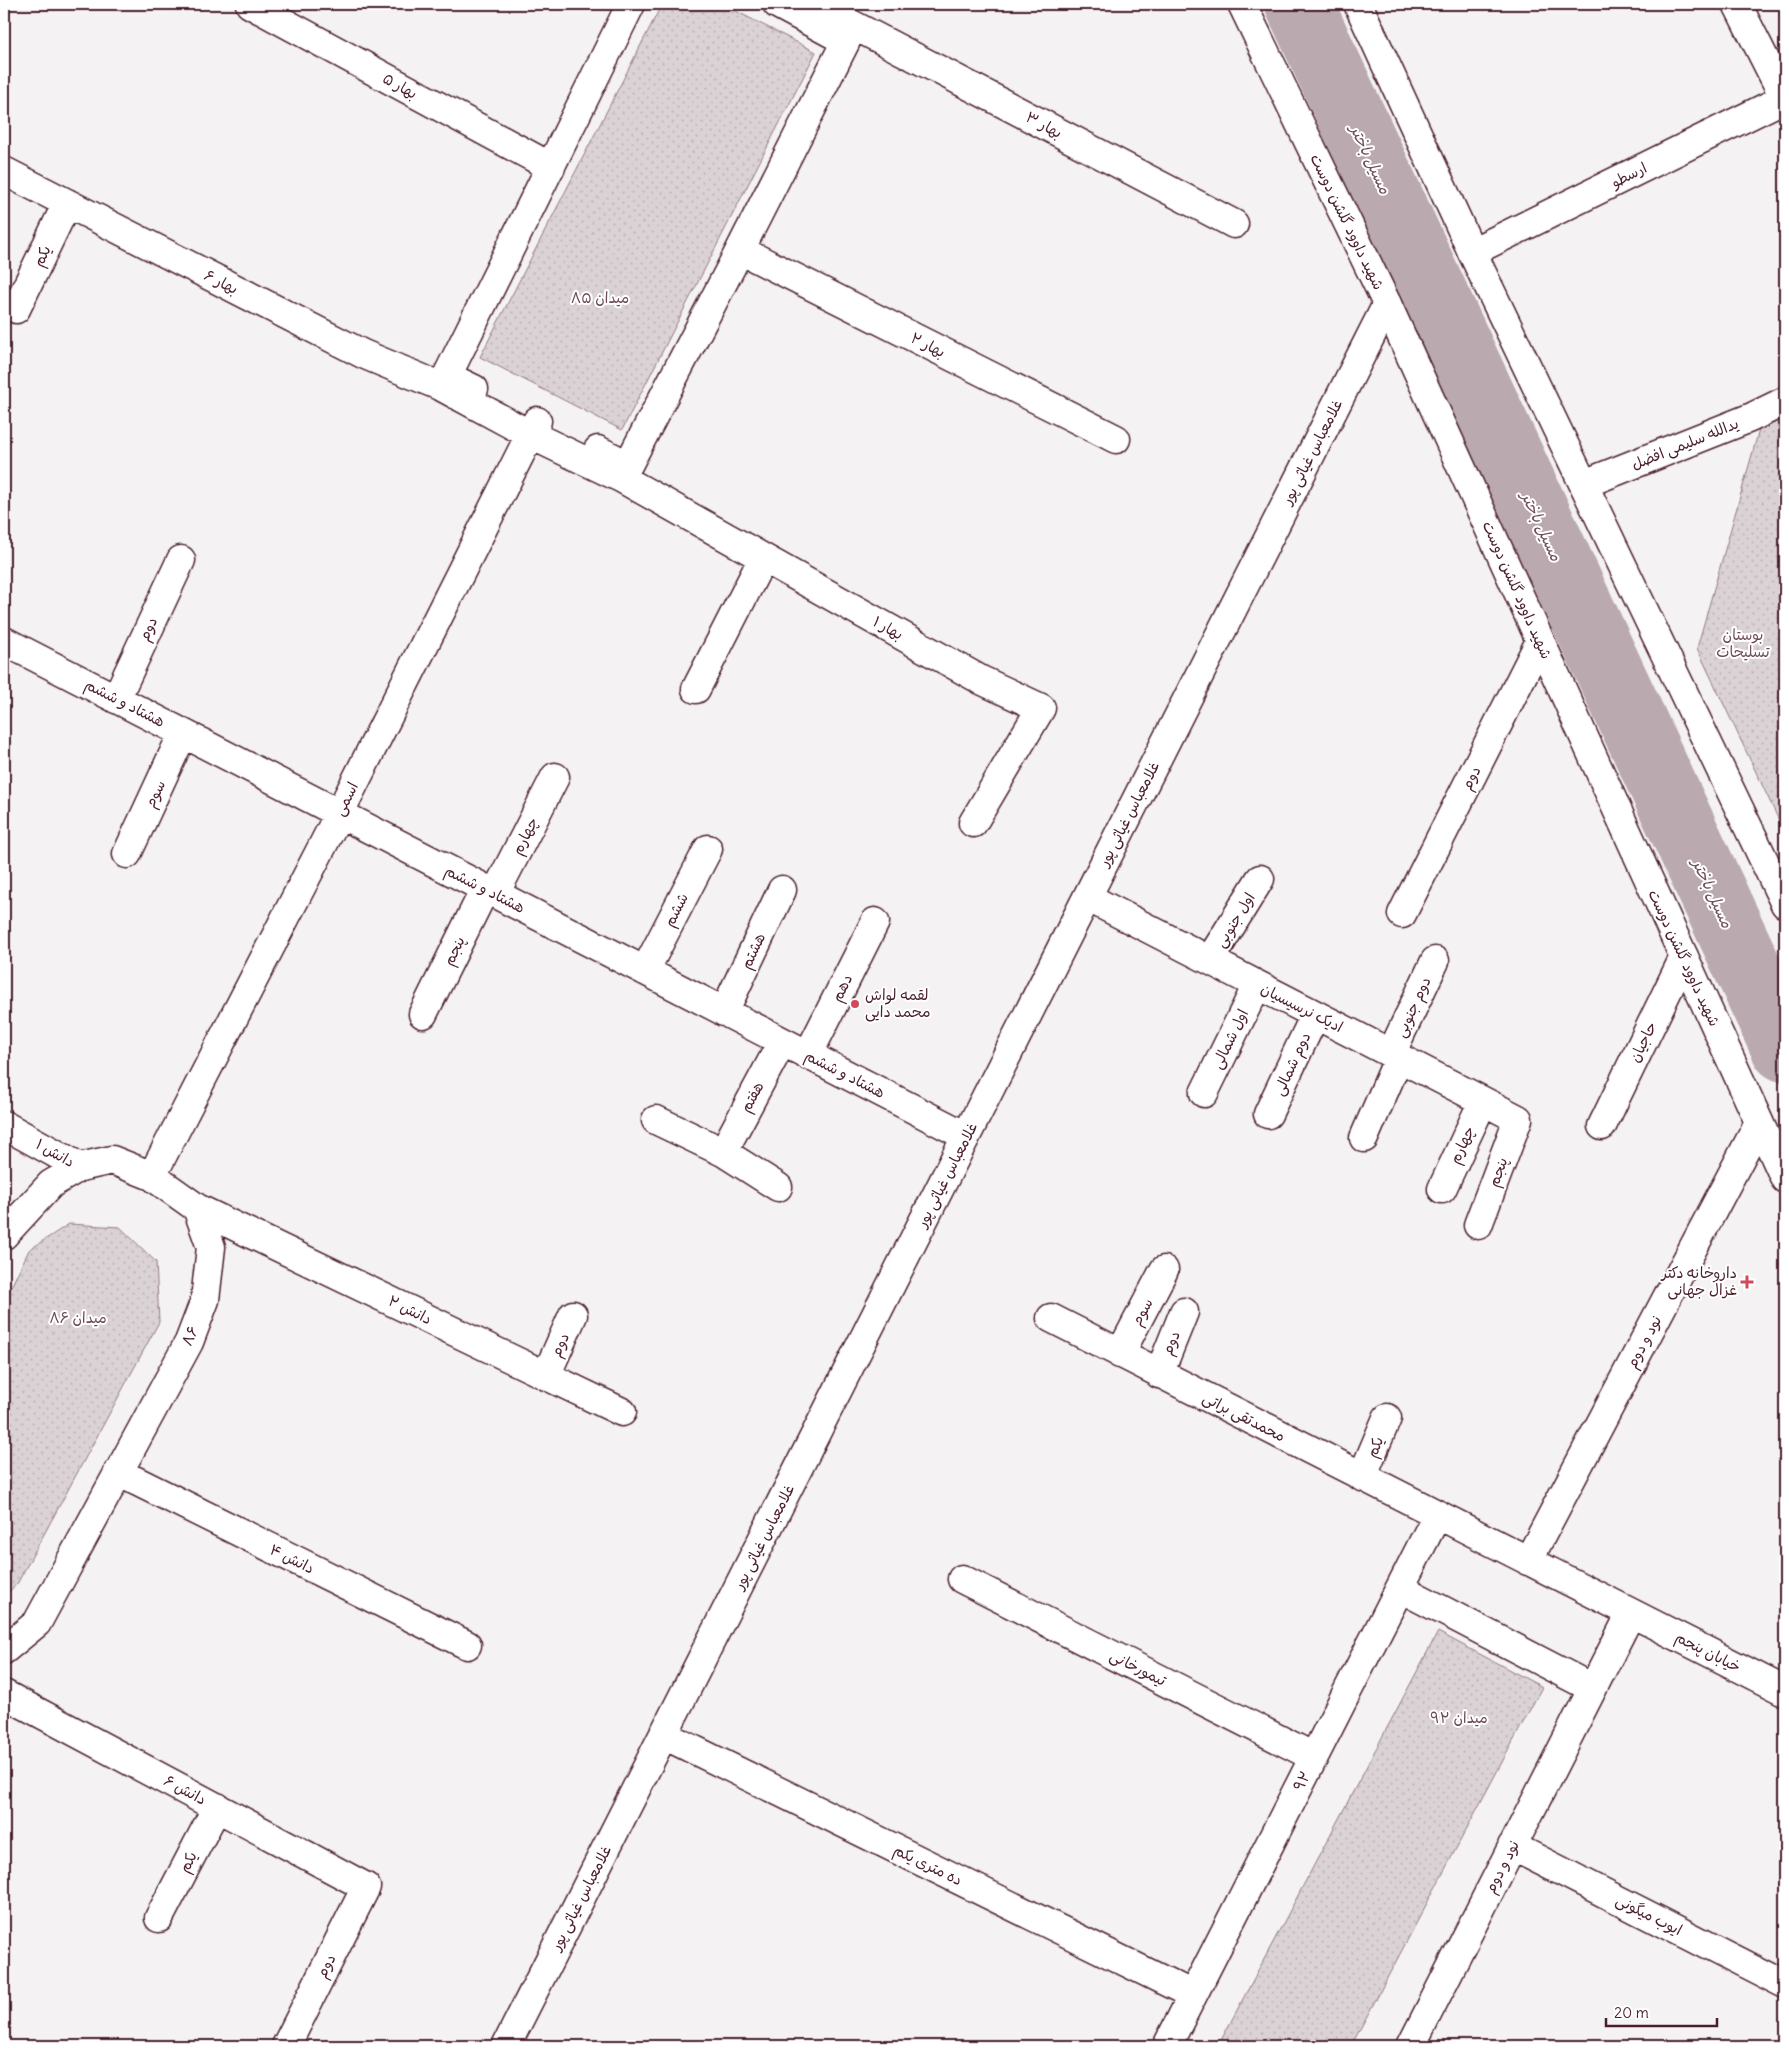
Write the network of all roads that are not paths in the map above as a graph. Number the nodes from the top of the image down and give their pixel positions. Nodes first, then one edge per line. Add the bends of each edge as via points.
1 (250, 4) edge
2 (632, 4) edge
3 (778, 4) edge
4 (812, 4) edge
5 (1242, 4) edge
6 (1737, 4) edge
7 (1362, 5) edge
8 (1785, 98) edge
9 (551, 167) junction
10 (4, 171) edge
11 (67, 203) junction
12 (1234, 224) dead end
13 (740, 250) junction
14 (1472, 252) junction
15 (1387, 304) junction
16 (16, 310) dead end
17 (1785, 401) edge
18 (533, 427) junction
19 (1116, 439) dead end
20 (1584, 484) junction
21 (764, 558) junction
22 (181, 560) dead end
23 (4, 641) edge
24 (1540, 641) junction
25 (696, 689) dead end
26 (116, 699) junction
27 (183, 733) junction
28 (555, 777) dead end
29 (339, 814) junction
30 (973, 823) dead end
31 (708, 849) dead end
32 (127, 854) dead end
33 (1260, 879) dead end
34 (782, 890) dead end
35 (490, 891) junction
36 (1087, 897) junction
37 (1785, 904) edge
38 (1402, 914) dead end
39 (875, 922) dead end
40 (1684, 957) junction
41 (1210, 960) junction
42 (1435, 961) dead end
43 (645, 971) junction
44 (1257, 985) junction
45 (724, 1012) junction
46 (423, 1014) dead end
47 (1315, 1015) junction
48 (782, 1042) junction
49 (808, 1055) junction
50 (1395, 1056) junction
51 (1204, 1093) dead end
52 (1483, 1101) junction
53 (1268, 1114) dead end
54 (1518, 1119) joint
55 (656, 1120) dead end
56 (1760, 1123) junction
57 (4, 1125) edge
58 (1602, 1126) dead end
59 (966, 1136) junction
60 (1364, 1138) dead end
61 (723, 1152) junction
62 (80, 1167) junction
63 (152, 1176) junction
64 (1785, 1178) edge
65 (778, 1187) dead end
66 (1442, 1190) dead end
67 (197, 1208) junction
68 (1478, 1225) dead end
69 (4, 1234) edge
70 (1164, 1270) dead end
71 (1184, 1312) dead end
72 (573, 1315) dead end
73 (1051, 1318) dead end
74 (1120, 1354) junction
75 (1159, 1374) junction
76 (546, 1376) junction
77 (622, 1412) dead end
78 (1387, 1418) dead end
79 (118, 1472) junction
80 (1362, 1477) junction
81 (1437, 1515) junction
82 (1528, 1561) junction
83 (962, 1579) dead end
84 (1400, 1588) junction
85 (1631, 1613) junction
86 (467, 1645) dead end
87 (4, 1650) edge
88 (1592, 1688) junction
89 (1785, 1691) edge
90 (4, 1694) edge
91 (664, 1735) junction
92 (1314, 1757) junction
93 (217, 1807) junction
94 (1512, 1846) junction
95 (366, 1887) joint
96 (159, 1918) dead end
97 (1785, 1985) edge
98 (1193, 1995) junction
99 (286, 2046) edge
100 (506, 2046) edge
101 (1167, 2046) edge
102 (1410, 2046) edge

1 - 9 street, بهار ۵
2 - 9 street
3 - 13 street via 846,41
4 - 12 street, بهار ۳
5 - 15 street, شهید داوود گلشن دوست
6 - 8 street
7 - 14 street
8 - 14 street, ارسطو
9 - 18 street via 447,376
10 - 11 street, بهار ۶
11 - 16 street, یکم
11 - 18 street, بهار ۶ via 363,354
13 - 18 street via 628,465
13 - 19 street, بهار ۲
14 - 20 street
15 - 24 street, شهید داوود گلشن دوست
15 - 36 street, غلامعباس غیاثی پور
17 - 20 street, یدالله سلیمی افضل
18 - 21 street, بهار ۱
18 - 29 street, اسمی
20 - 37 street
21 - 25 street
21 - 30 street, بهار ۱ via 981,680 1041,708
22 - 26 street, دوم
23 - 26 street, هشتاد و ششم
24 - 38 street, دوم
24 - 40 street, شهید داوود گلشن دوست
26 - 27 street, هشتاد و ششم
27 - 29 street, هشتاد و ششم
27 - 32 street, سوم
28 - 35 street, چهارم
29 - 35 street, هشتاد و ششم
29 - 63 street, اسمی
31 - 43 street, ششم
33 - 41 street, اول جنوبی
34 - 45 street, هشتم
35 - 43 street, هشتاد و ششم
35 - 46 street, پنجم
36 - 41 street, ادیک نرسیسیان
36 - 59 street, غلامعباس غیاثی پور
39 - 49 street, دهم
40 - 56 street, شهید داوود گلشن دوست
40 - 58 street, حاجیان
41 - 44 street, ادیک نرسیسیان
42 - 50 street, دوم جنوبی
43 - 45 street, هشتاد و ششم
44 - 47 street, ادیک نرسیسیان
44 - 51 street, اول شمالی
45 - 48 street, هشتاد و ششم
47 - 50 street, ادیک نرسیسیان
47 - 53 street, دوم شمالی
48 - 49 street, هشتاد و ششم
48 - 61 street, هفتم
49 - 59 street, هشتاد و ششم
50 - 52 street, ادیک نرسیسیان
50 - 60 street
52 - 54 street, ادیک نرسیسیان
52 - 66 street, چهارم
54 - 68 street, پنجم
55 - 61 street
56 - 64 street, شهید داوود گلشن دوست
56 - 82 street, نود و دوم
57 - 62 street, دانش ۱
59 - 91 street, غلامعباس غیاثی پور
61 - 65 street
62 - 63 street via 112,1160
62 - 69 street via 51,1184
63 - 67 street
67 - 76 street, دانش ۲
67 - 79 street, ۸۶ via 212,1246 205,1300 189,1342
70 - 74 street, سوم
71 - 75 street, دوم
72 - 76 street, دوم
73 - 74 street, محمدتقی براتی
74 - 75 street, محمدتقی براتی
75 - 80 street, محمدتقی براتی
76 - 77 street, دانش ۲
78 - 80 street, یکم
79 - 86 street, دانش ۴
79 - 87 street, ۸۶ via 36,1623
80 - 81 street, محمدتقی براتی
81 - 82 street
81 - 84 street, ۹۲
82 - 85 street
83 - 92 street, تیمورخانی
84 - 88 street
84 - 92 street, ۹۲
85 - 88 street, نود و دوم
85 - 89 street, خیابان پنجم
88 - 94 street, نود و دوم
90 - 93 street, دانش ۶
91 - 98 street, ده متری یکم
91 - 100 street, غلامعباس غیاثی پور
92 - 98 street, ۹۲
93 - 95 street, دانش ۶
93 - 96 street, یکم
94 - 97 street, ایوب میگونی
94 - 102 street, نود و دوم
95 - 99 street, دوم
98 - 101 street, ۹۲

